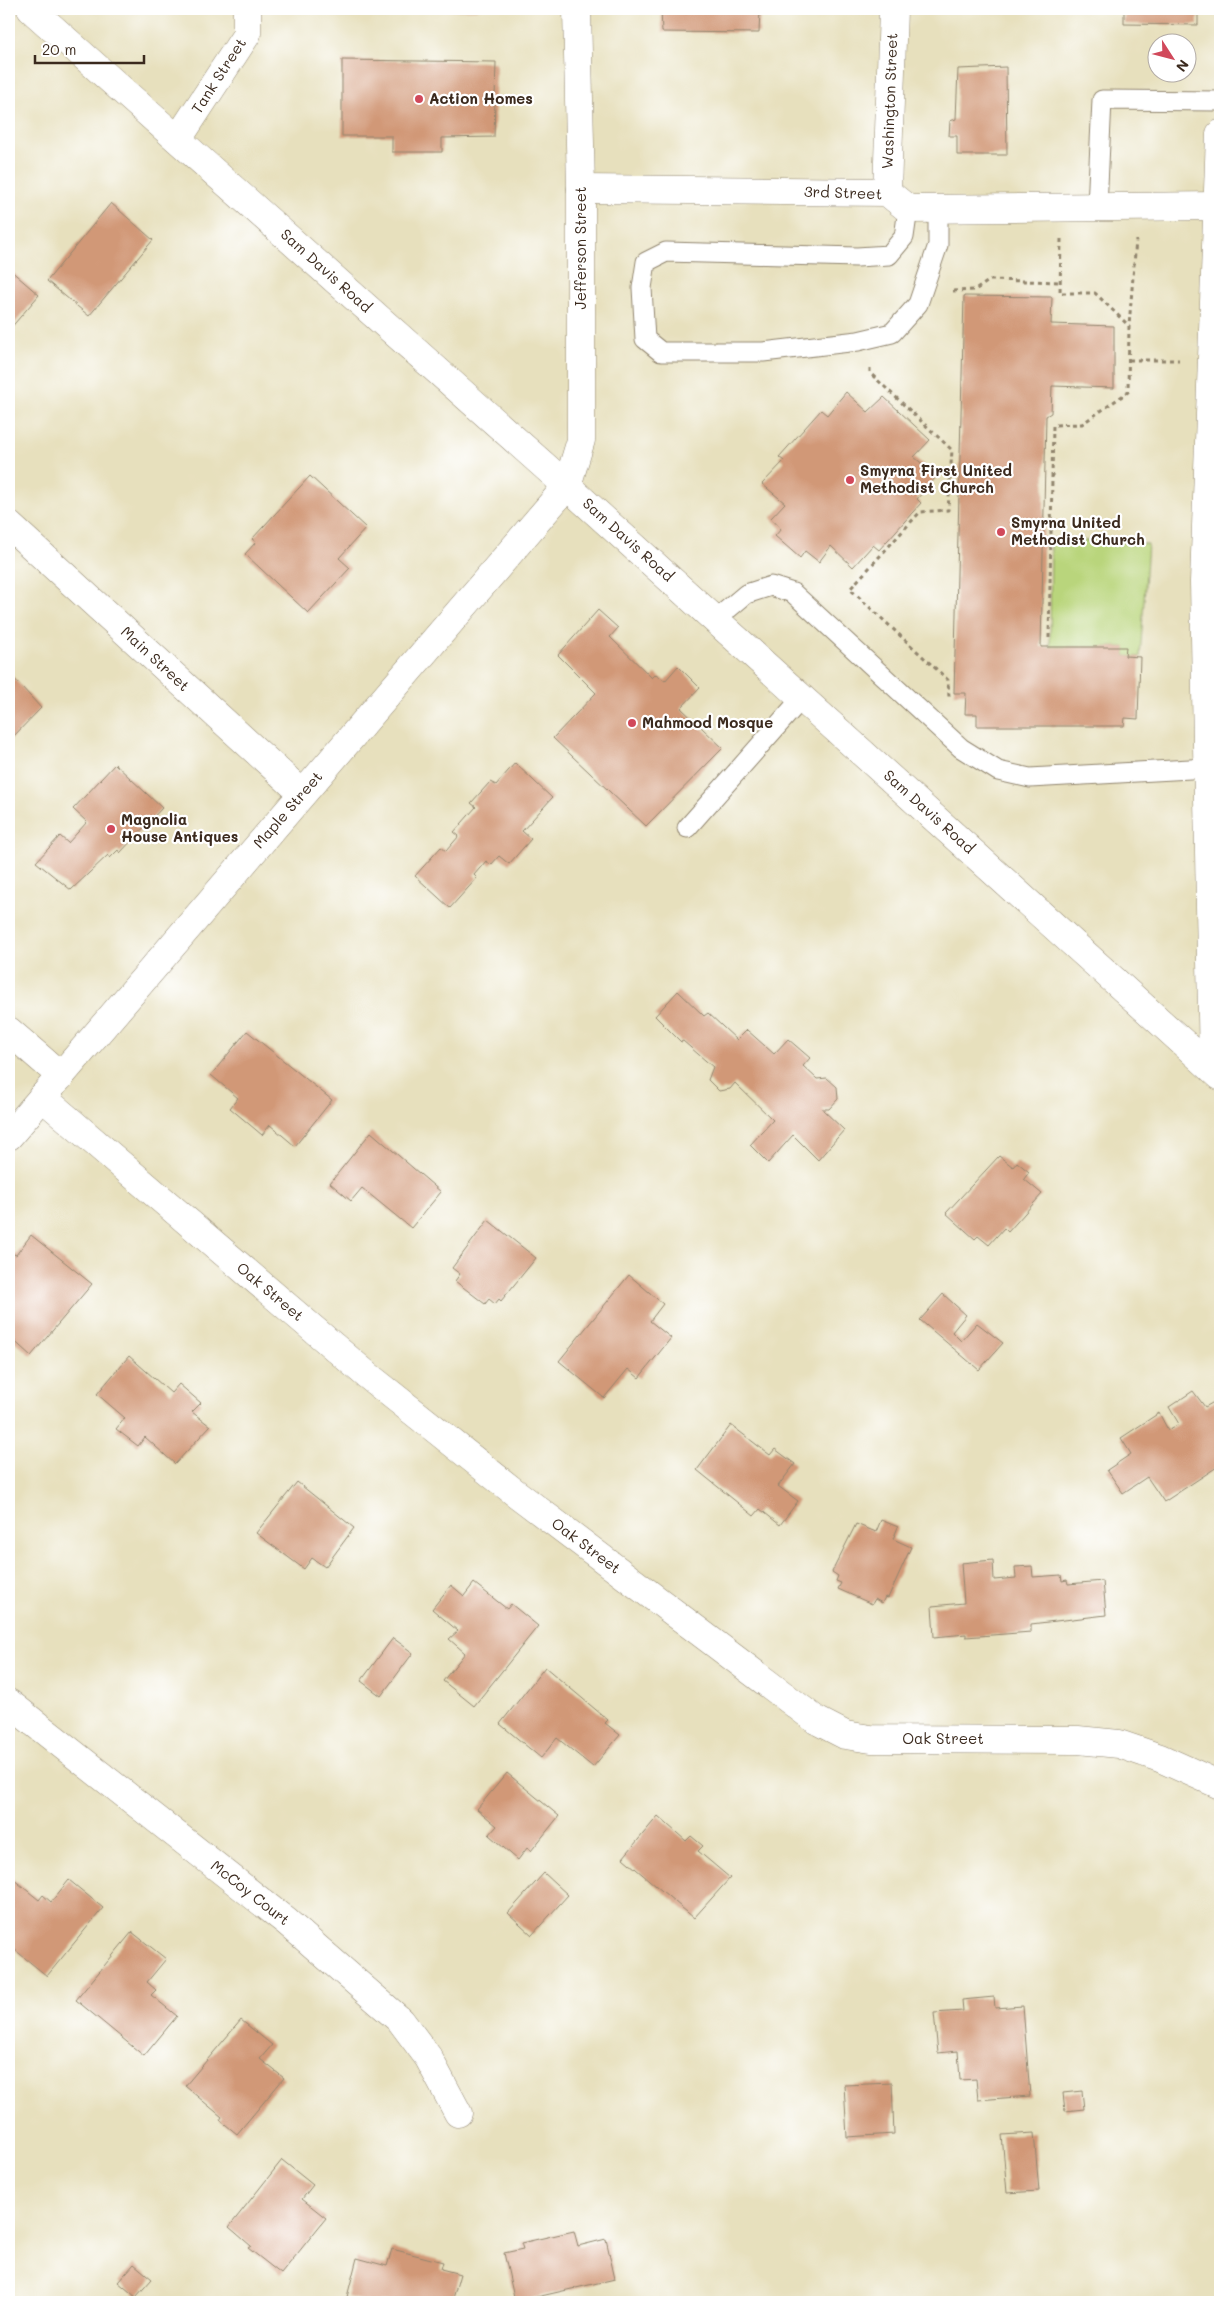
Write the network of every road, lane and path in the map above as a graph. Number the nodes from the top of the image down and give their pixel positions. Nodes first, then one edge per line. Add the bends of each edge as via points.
1 (31, 9) edge
2 (248, 9) edge
3 (577, 9) edge
4 (893, 9) edge
5 (1220, 100) edge
6 (1220, 134) edge
7 (178, 139) junction
8 (581, 189) junction
9 (887, 192) junction
10 (1219, 206) edge
11 (1097, 207) junction
12 (1138, 207) junction
13 (938, 208) junction
14 (1062, 208) junction
15 (908, 209) junction
16 (1060, 282) junction
17 (922, 292) junction
18 (1129, 326) junction
19 (875, 337) junction
20 (1129, 360) junction
21 (1212, 361) junction
22 (567, 486) junction
23 (9, 524) edge
24 (1212, 582) edge
25 (715, 620) junction
26 (1049, 638) dead end
27 (802, 698) junction
28 (951, 738) junction
29 (1208, 768) junction
30 (302, 793) junction
31 (687, 828) dead end
32 (9, 1031) edge
33 (1217, 1072) edge
34 (61, 1076) junction
35 (42, 1097) junction
36 (9, 1136) edge
37 (9, 1703) edge
38 (1220, 1785) edge
39 (458, 2113) dead end

1 - 7 street, Sam Davis Road
2 - 7 street, Tank Street via 247,34
3 - 8 street, Jefferson Street
4 - 9 street, Washington Street
5 - 11 lane via 1102,100
6 - 10 street
7 - 22 street, Sam Davis Road
8 - 9 street, 3rd Street
8 - 22 street, Jefferson Street via 581,440
9 - 15 street, 3rd Street
10 - 12 street
10 - 21 street
11 - 12 street
11 - 14 street
12 - 18 path
13 - 14 street
13 - 15 street
13 - 17 lane via 938,245
14 - 16 path
15 - 19 lane via 904,237 889,255 666,252 646,262 642,288 645,339 661,352 763,352
16 - 17 path via 990,280 975,290
16 - 18 path via 1060,293 1095,293
17 - 19 lane via 918,304 892,333
18 - 20 path
19 - 28 path via 870,373 952,450 948,510 920,512 850,589 948,680
20 - 21 path
20 - 26 path via 1128,392 1082,424 1053,425
21 - 24 street
22 - 25 street, Sam Davis Road
22 - 30 street, Maple Street
23 - 30 street, Main Street
24 - 29 street
25 - 27 street, Sam Davis Road
25 - 28 lane via 746,594 771,586 793,593
27 - 31 lane
27 - 33 street, Sam Davis Road
28 - 29 lane via 998,771 1030,778
29 - 33 street
30 - 34 street, Maple Street
32 - 34 street
34 - 35 street, Maple Street
35 - 36 street, Maple Street
35 - 38 street, Oak Street via 367,1375 816,1720 845,1735 871,1739 1078,1740 1119,1744
37 - 39 street, McCoy Court via 287,1922 401,2021 428,2057

